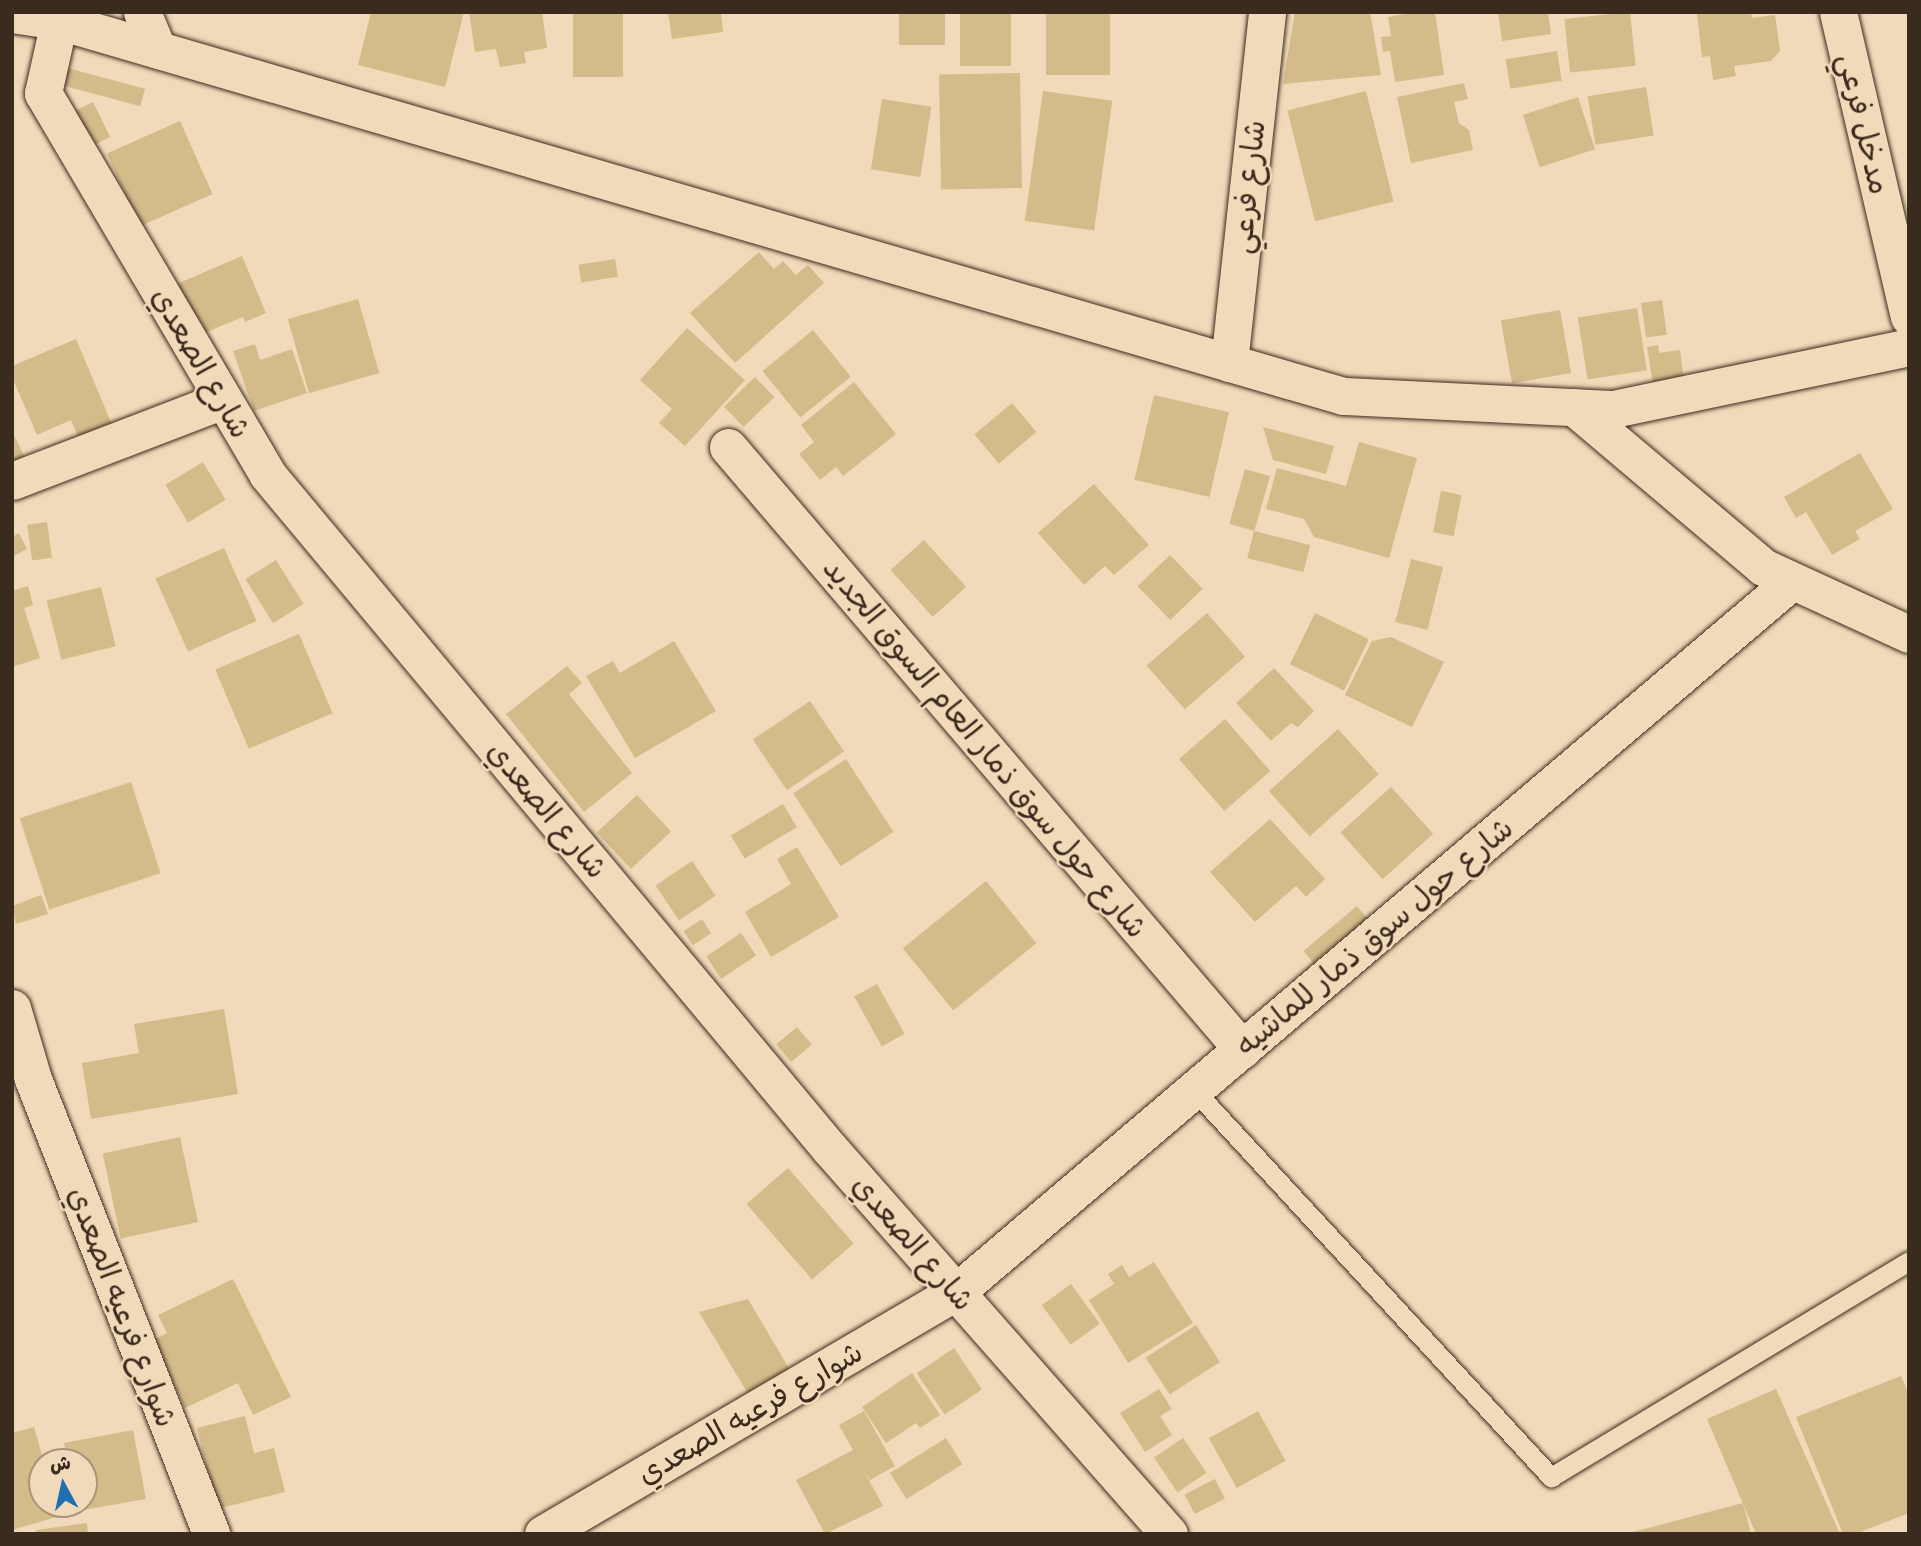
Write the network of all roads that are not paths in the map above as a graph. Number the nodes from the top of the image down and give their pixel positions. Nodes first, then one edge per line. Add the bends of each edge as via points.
1 (142, 12) edge
2 (1267, 12) edge
3 (1838, 12) edge
4 (12, 14) edge
5 (59, 21) junction
6 (158, 50) junction
7 (1909, 317) edge
8 (1909, 348) edge
9 (1229, 363) junction
10 (223, 400) junction
11 (1574, 407) junction
12 (728, 447) dead end
13 (12, 481) edge
14 (1793, 581) junction
15 (1909, 634) edge
16 (12, 1008) edge
17 (1242, 1049) junction
18 (23, 1079) edge
19 (1194, 1090) junction
20 (1909, 1261) edge
21 (956, 1292) junction
22 (211, 1534) edge
23 (543, 1534) edge
24 (1169, 1534) edge

1 - 6 street
2 - 9 street, شارع فرعي
3 - 7 street, مدخل فرعي
4 - 5 street
5 - 6 street
5 - 10 street, شارع الصعدي via 43,93
6 - 9 street
8 - 11 street via 1613,409
9 - 11 street via 1343,396
10 - 13 street
10 - 21 street, شارع الصعدي via 267,474 830,1149
11 - 14 street via 1763,568
12 - 17 street, شارع حول سوق ذمار العام السوق الجديد
14 - 15 street
14 - 17 street, شارع حول سوق ذمار للماشيه
16 - 18 street, شوارع فرعيه الصعدي
17 - 19 street, شارع حول سوق ذمار للماشيه
18 - 22 street, شوارع فرعيه الصعدي
19 - 20 lane via 1551,1477
19 - 21 street, شارع حول سوق ذمار للماشيه
21 - 23 street, شوارع فرعيه الصعدي
21 - 24 street, شارع الصعدي

